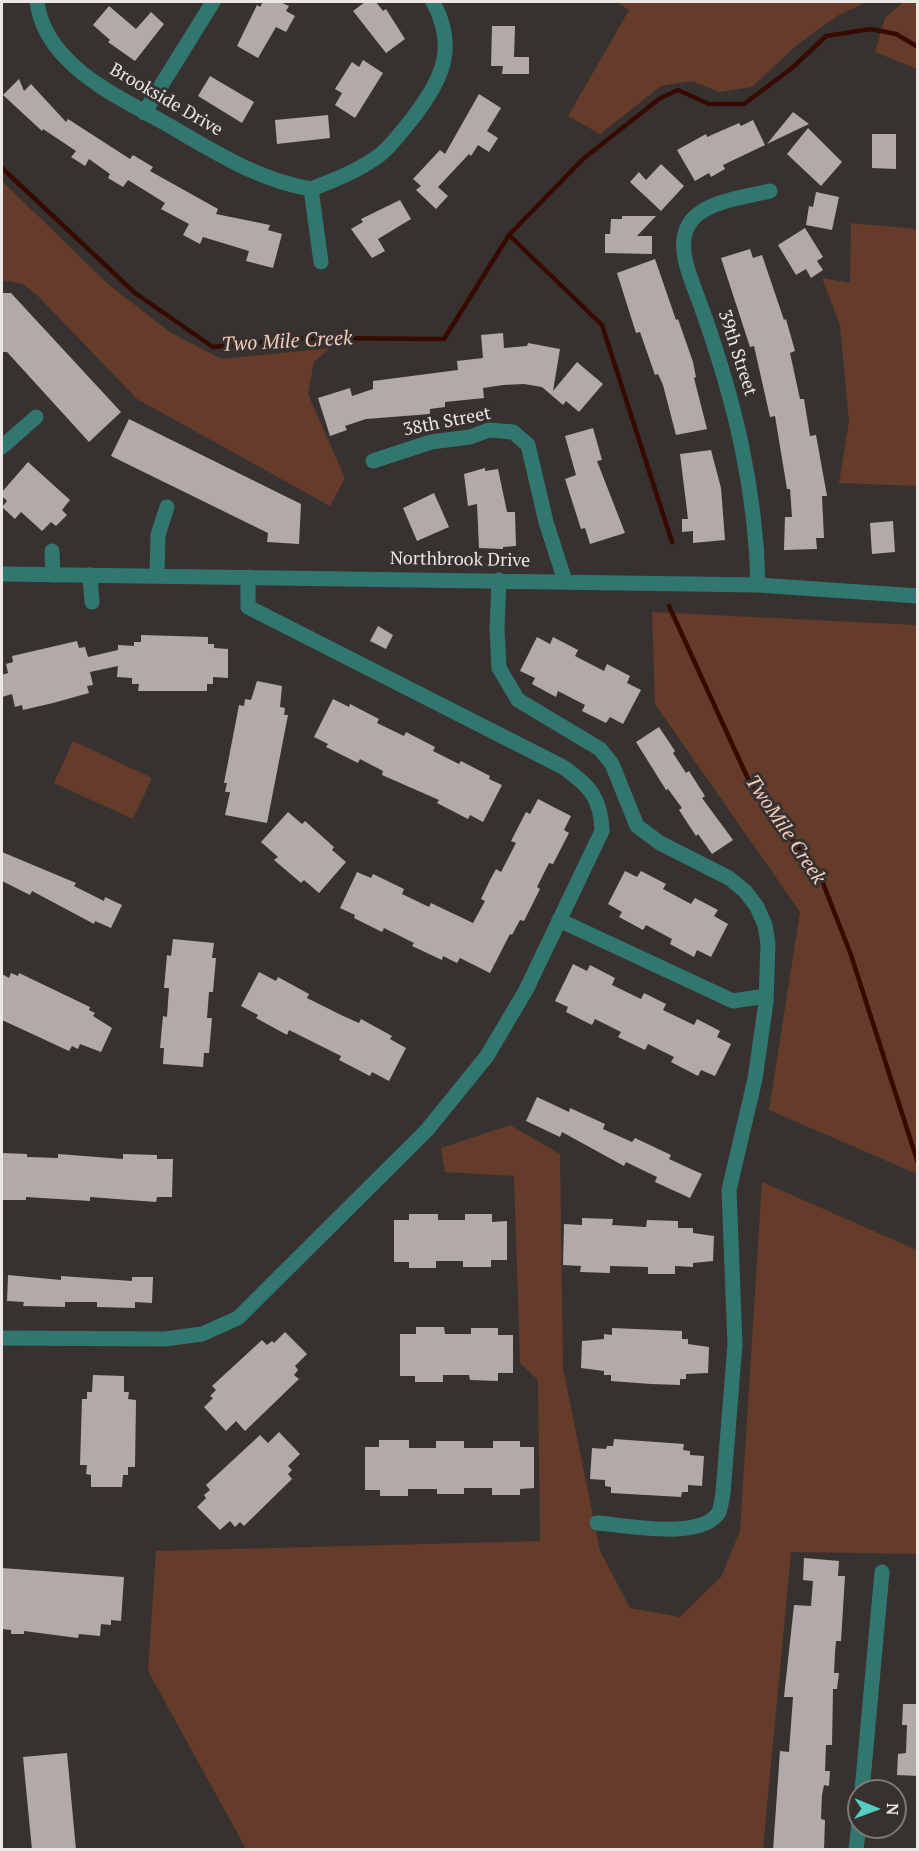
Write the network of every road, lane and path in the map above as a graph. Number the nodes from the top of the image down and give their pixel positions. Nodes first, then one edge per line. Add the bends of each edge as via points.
1 (37, 2) edge
2 (213, 2) edge
3 (433, 2) edge
4 (144, 113) junction
5 (311, 189) junction
6 (770, 190) dead end
7 (321, 262) dead end
8 (36, 417) dead end
9 (2, 447) edge
10 (373, 461) dead end
11 (167, 507) dead end
12 (52, 551) dead end
13 (2, 574) edge
14 (52, 575) junction
15 (90, 575) junction
16 (157, 576) junction
17 (248, 577) junction
18 (499, 580) junction
19 (565, 581) junction
20 (758, 585) junction
21 (918, 596) edge
22 (92, 602) dead end
23 (560, 920) junction
24 (766, 996) junction
25 (2, 1338) edge
26 (597, 1523) dead end
27 (882, 1572) dead end
28 (863, 1779) edge

1 - 4 street, Brookside Drive via 43,25 64,57
2 - 4 street
3 - 5 street via 447,39 445,58 431,93 381,153 348,174
4 - 5 street, Brookside Drive via 263,177
5 - 7 street
6 - 20 street, 39th Street via 700,212 688,226 684,246 727,380 749,475
8 - 9 street
10 - 19 street, 38th Street via 431,442 470,437 489,430 513,432 528,445
11 - 16 street via 158,536
12 - 14 street
13 - 14 street, Northbrook Drive
14 - 15 street, Northbrook Drive
15 - 16 street, Northbrook Drive
15 - 22 street
16 - 17 street, Northbrook Drive
17 - 18 street, Northbrook Drive
17 - 23 street via 248,607 563,767 592,790 601,810 602,831
18 - 19 street, Northbrook Drive
18 - 24 street via 499,668 518,700 600,749 612,764 631,815 644,832 729,878 745,891 765,925
19 - 20 street, Northbrook Drive
20 - 21 street, Northbrook Drive
23 - 24 street via 733,1001
23 - 25 street via 494,1046 428,1130 238,1318 202,1334 165,1340
24 - 26 street via 755,1079 729,1190 735,1344 723,1493 718,1512 702,1527 681,1530
27 - 28 street

